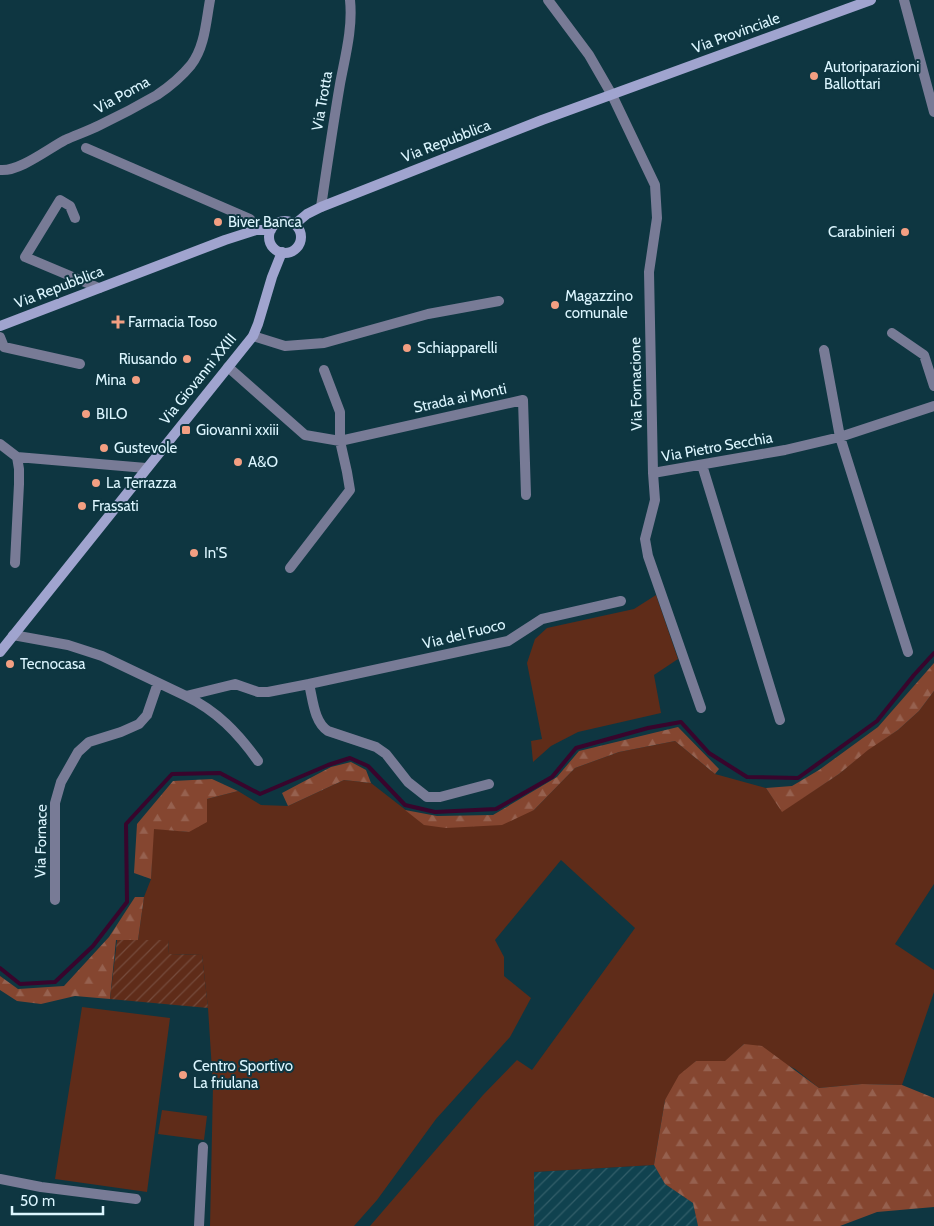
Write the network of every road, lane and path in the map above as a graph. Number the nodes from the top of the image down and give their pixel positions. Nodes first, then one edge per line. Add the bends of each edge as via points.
1 (210, 0) edge
2 (350, 0) edge
3 (548, 0) edge
4 (871, 0) edge
5 (904, 0) edge
6 (612, 95) junction
7 (932, 98) edge
8 (934, 112) edge
9 (86, 148) dead end
10 (0, 170) edge
11 (320, 206) junction
12 (75, 218) dead end
13 (295, 224) junction
14 (256, 230) junction
15 (270, 230) junction
16 (282, 252) junction
17 (99, 288) junction
18 (499, 301) dead end
19 (0, 326) edge
20 (892, 333) dead end
21 (253, 336) junction
22 (0, 337) edge
23 (824, 350) dead end
24 (80, 364) dead end
25 (228, 367) junction
26 (324, 370) dead end
27 (934, 386) edge
28 (934, 406) edge
29 (840, 437) junction
30 (340, 441) junction
31 (0, 444) edge
32 (17, 457) junction
33 (702, 465) junction
34 (146, 468) junction
35 (653, 473) junction
36 (526, 495) dead end
37 (15, 564) dead end
38 (290, 568) dead end
39 (621, 602) dead end
40 (13, 635) junction
41 (0, 652) edge
42 (908, 652) dead end
43 (158, 683) junction
44 (310, 684) junction
45 (186, 696) junction
46 (701, 708) dead end
47 (780, 720) dead end
48 (258, 761) dead end
49 (489, 784) dead end
50 (55, 900) dead end
51 (203, 1147) dead end
52 (0, 1179) edge
53 (136, 1198) dead end
54 (199, 1226) edge

1 - 10 street, Via Poma via 202,44 192,64 180,77 158,94 98,126 18,166
2 - 11 street, Via Trotta via 347,53
3 - 6 street, Via Fornacione via 585,48
4 - 6 main road, Via Provinciale
5 - 7 street
6 - 11 main road, Via Repubblica
6 - 35 street, Via Fornacione via 655,186 657,218 649,272
7 - 8 street
9 - 14 street via 250,219
11 - 13 main road, Via Repubblica
12 - 17 street via 70,206 60,200 25,257
13 - 15 main road via 281,221
13 - 16 main road via 301,233 300,243 292,251
14 - 15 main road, Via Repubblica
14 - 17 main road, Via Repubblica
15 - 16 main road via 271,244
16 - 21 main road, Via Giovanni XXIII
17 - 19 main road, Via Repubblica
18 - 21 street via 428,314 324,343 285,346
20 - 27 street via 924,355
21 - 25 main road, Via Giovanni XXIII
22 - 24 street via 4,347
23 - 29 street
25 - 30 street, Strada ai Monti via 305,435
25 - 34 main road, Via Giovanni XXIII
26 - 30 street via 340,412
28 - 29 street, Via Pietro Secchia
29 - 33 street, Via Pietro Secchia
29 - 42 street
30 - 36 street, Strada ai Monti via 523,400
30 - 38 street via 350,490
31 - 32 street
32 - 34 street
32 - 37 street via 19,484
33 - 35 street, Via Pietro Secchia
33 - 47 street
34 - 40 main road, Via Giovanni XXIII
35 - 46 street, Via Pietro Secchia via 655,500 645,539 648,556
39 - 44 street, Via del Fuoco via 542,619 508,641
40 - 41 main road, Via Giovanni XXIII
40 - 43 street via 68,644 102,656
43 - 45 street
43 - 50 street, Via Fornace via 147,715 139,724 89,742 78,752 61,782 54,803
44 - 45 street via 258,692 235,684
44 - 49 street via 322,727 376,747 386,754 408,782 427,797 440,798
45 - 48 street via 224,720
51 - 54 street
52 - 53 street

